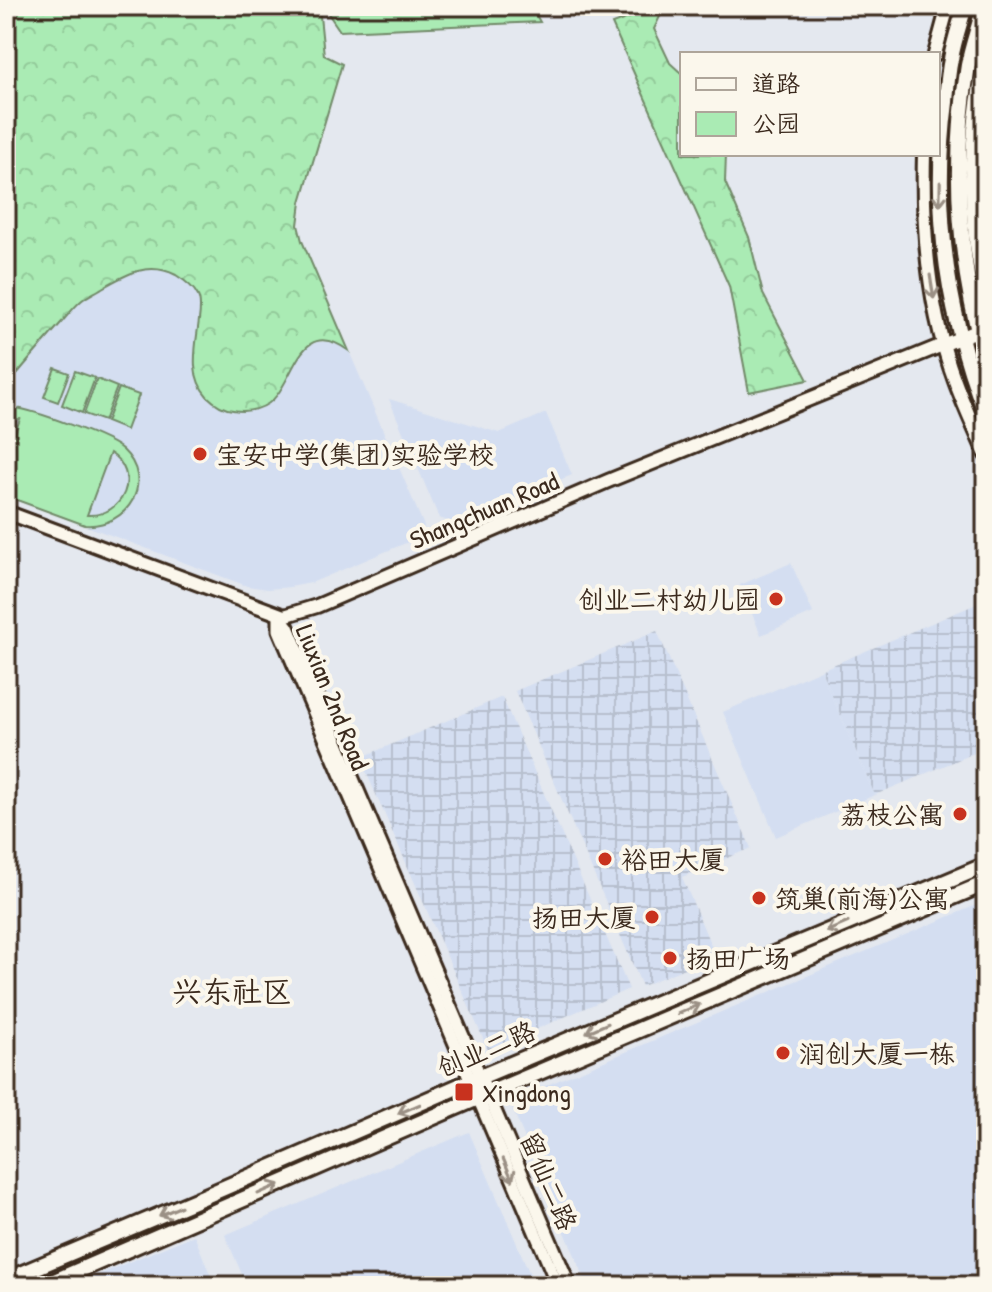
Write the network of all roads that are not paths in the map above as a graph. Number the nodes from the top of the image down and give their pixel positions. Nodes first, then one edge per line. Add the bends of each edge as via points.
1 (948, 6) edge
2 (965, 6) edge
3 (984, 6) edge
4 (936, 52) edge
5 (986, 58) edge
6 (924, 156) edge
7 (986, 298) edge
8 (977, 331) junction
9 (959, 337) junction
10 (944, 343) junction
11 (986, 362) edge
12 (986, 414) edge
13 (986, 455) edge
14 (6, 512) edge
15 (279, 616) junction
16 (986, 865) edge
17 (986, 883) edge
18 (475, 1080) junction
19 (483, 1096) junction
20 (6, 1280) edge
21 (43, 1286) edge
22 (558, 1286) edge
23 (570, 1286) edge

1 - 4 main road
2 -> 9 main road via 949,74 940,203
3 - 8 main road via 969,64 958,202
5 - 7 main road via 975,112 972,202
6 -> 10 main road via 924,217
8 - 9 main road, Shangchuan Road
8 - 11 main road
9 - 10 main road, Shangchuan Road
9 - 12 main road
10 - 13 main road
10 - 15 main road, Shangchuan Road via 300,613
14 - 15 main road
15 - 18 street, Liuxian 2nd Road via 288,627
16 -> 18 main road, 创业二路
19 -> 17 main road, 创业二路
18 - 19 street, Liuxian 2nd Road
18 -> 20 main road, 创业二路
21 -> 19 main road, 创业二路
19 -> 22 street, 留仙二路
19 - 23 street, 留仙二路

